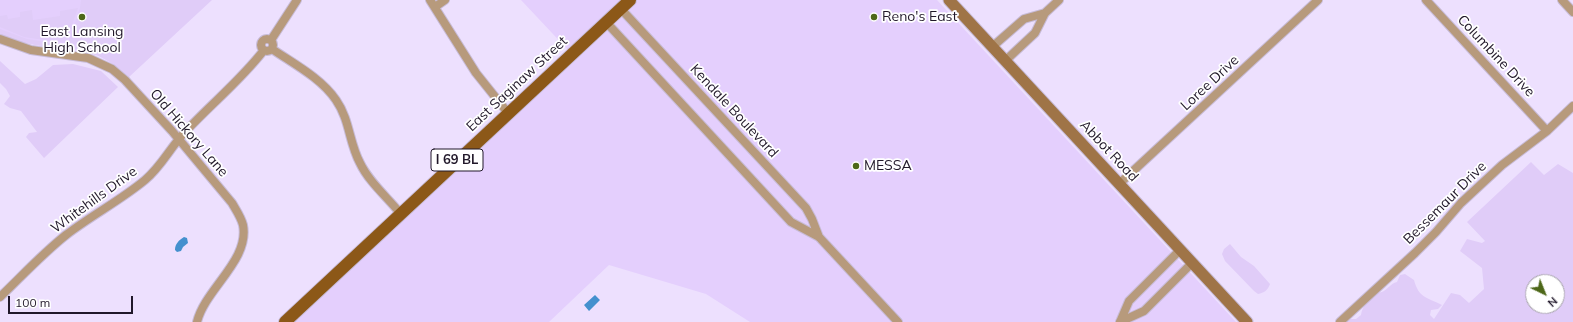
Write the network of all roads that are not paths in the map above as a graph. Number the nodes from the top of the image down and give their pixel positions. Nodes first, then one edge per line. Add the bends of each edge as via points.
1 (297, 0) edge
2 (445, 0) edge
3 (630, 0) edge
4 (949, 0) edge
5 (1059, 0) edge
6 (1318, 0) edge
7 (1426, 0) edge
8 (1562, 0) edge
9 (432, 4) edge
10 (621, 9) junction
11 (1573, 12) edge
12 (1045, 13) junction
13 (606, 22) junction
14 (0, 39) edge
15 (269, 46) junction
16 (992, 47) junction
17 (1005, 61) junction
18 (1573, 106) edge
19 (508, 113) junction
20 (1547, 131) junction
21 (178, 140) junction
22 (1119, 184) junction
23 (400, 213) junction
24 (819, 237) junction
25 (1180, 250) junction
26 (1192, 263) junction
27 (0, 297) edge
28 (197, 322) edge
29 (284, 322) edge
30 (898, 322) edge
31 (1120, 322) edge
32 (1247, 322) edge
33 (1340, 322) edge

1 - 15 street, Whitehills Drive
2 - 9 street
3 - 10 main road, East Saginaw Street / I 69 BL
4 - 16 main road, Abbot Road
5 - 12 street
6 - 22 street, Loree Drive
7 - 20 street, Columbine Drive
8 - 11 street
9 - 19 street via 476,73
10 - 13 main road, East Saginaw Street / I 69 BL
10 - 24 street, Kendale Boulevard via 806,208
12 - 16 street via 1024,20
12 - 17 street via 1035,33
13 - 19 main road, East Saginaw Street / I 69 BL
13 - 24 street, Kendale Boulevard via 791,222
14 - 21 street, Old Hickory Lane via 31,50 88,58 108,66 125,80
15 - 21 street, Whitehills Drive
15 - 23 street via 309,75 336,99 347,120 360,164
16 - 17 main road, Abbot Road
17 - 22 main road, Abbot Road
18 - 20 street, Bessemaur Drive
19 - 23 main road, East Saginaw Street / I 69 BL
20 - 33 street, Bessemaur Drive via 1502,165 1461,203 1415,253
21 - 27 street, Whitehills Drive via 147,178 65,236
21 - 28 street, Old Hickory Lane via 232,203 243,225 244,238 237,256 203,305
22 - 25 main road, Abbot Road
23 - 29 main road, East Saginaw Street / I 69 BL
24 - 30 street, Kendale Boulevard
25 - 26 main road, Abbot Road
25 - 31 street via 1129,301
26 - 31 street via 1144,311
26 - 32 main road, Abbot Road

